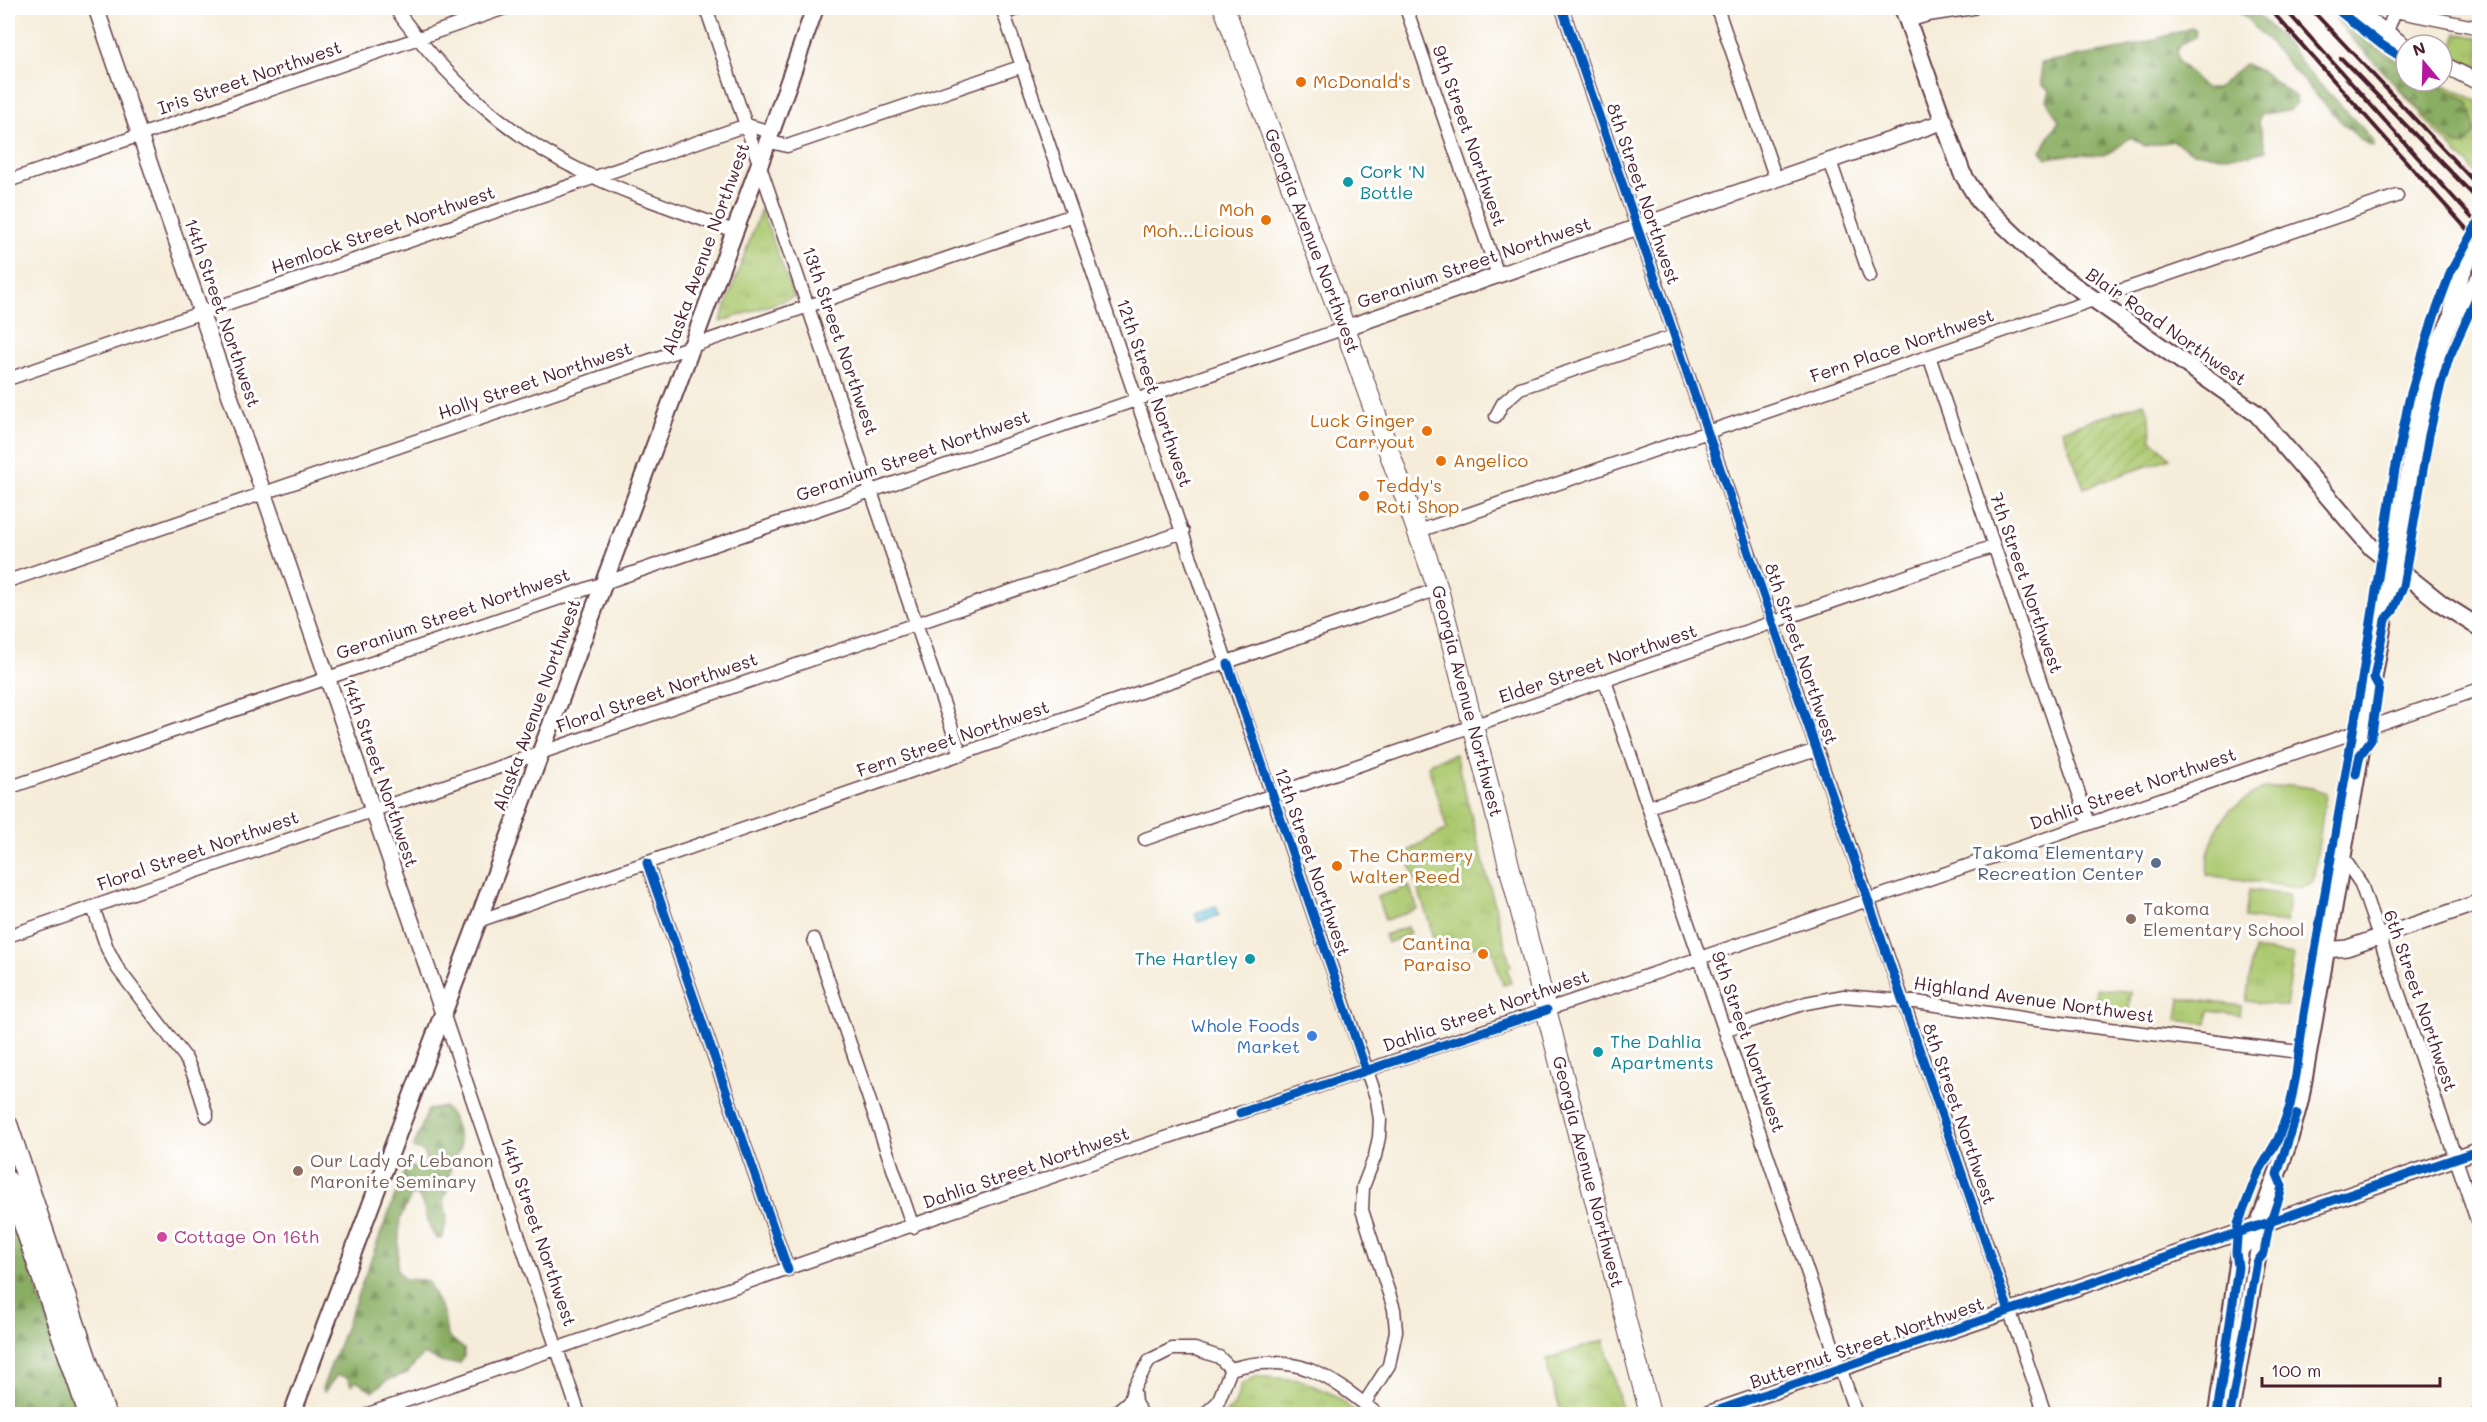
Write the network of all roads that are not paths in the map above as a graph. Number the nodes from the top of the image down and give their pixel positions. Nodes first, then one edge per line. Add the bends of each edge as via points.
1 (96, 8) edge
2 (395, 8) edge
3 (505, 8) edge
4 (706, 8) edge
5 (815, 8) edge
6 (1018, 8) edge
7 (1224, 8) edge
8 (1406, 8) edge
9 (1562, 8) edge
10 (1717, 8) edge
11 (1972, 8) edge
12 (2353, 8) edge
13 (2396, 9) edge
14 (1003, 10) edge
15 (1906, 14) edge
16 (2480, 28) edge
17 (2386, 34) junction
18 (417, 38) junction
19 (2394, 39) edge
20 (1023, 66) junction
21 (2454, 70) edge
22 (2480, 83) edge
23 (1945, 121) junction
24 (747, 125) junction
25 (140, 135) junction
26 (769, 137) junction
27 (1830, 161) junction
28 (760, 163) junction
29 (593, 177) junction
30 (1776, 180) junction
31 (8, 182) edge
32 (2397, 196) dead end
33 (1073, 215) junction
34 (1637, 227) junction
35 (734, 231) junction
36 (2480, 234) edge
37 (1498, 275) junction
38 (1870, 276) dead end
39 (2480, 277) edge
40 (2093, 299) junction
41 (809, 306) junction
42 (201, 312) junction
43 (2451, 318) junction
44 (1345, 328) junction
45 (1674, 336) junction
46 (691, 346) junction
47 (1929, 356) junction
48 (8, 379) edge
49 (1137, 400) junction
50 (1496, 416) dead end
51 (1707, 432) junction
52 (872, 491) junction
53 (263, 494) junction
54 (1419, 531) junction
55 (1183, 532) junction
56 (1994, 546) junction
57 (2394, 567) junction
58 (8, 581) edge
59 (603, 584) junction
60 (1438, 589) junction
61 (1773, 623) junction
62 (916, 624) junction
63 (2480, 628) edge
64 (1228, 664) junction
65 (327, 678) junction
66 (1605, 681) junction
67 (2480, 688) edge
68 (1474, 726) junction
69 (2365, 729) junction
70 (1816, 750) junction
71 (539, 753) junction
72 (961, 755) junction
73 (8, 788) edge
74 (1272, 795) junction
75 (1648, 807) junction
76 (372, 811) junction
77 (2090, 823) junction
78 (1145, 839) dead end
79 (2342, 856) junction
80 (647, 863) junction
81 (1868, 900) junction
82 (2480, 902) edge
83 (93, 907) junction
84 (478, 921) junction
85 (8, 936) edge
86 (2379, 937) junction
87 (814, 939) dead end
88 (2326, 950) junction
89 (1700, 958) junction
90 (1902, 1001) junction
91 (1546, 1010) junction
92 (443, 1013) junction
93 (1725, 1030) junction
94 (2308, 1053) junction
95 (1366, 1070) junction
96 (207, 1116) dead end
97 (8, 1124) edge
98 (2480, 1150) edge
99 (2455, 1158) junction
100 (8, 1180) edge
101 (2258, 1226) junction
102 (913, 1227) junction
103 (2480, 1230) edge
104 (788, 1270) junction
105 (2008, 1311) junction
106 (557, 1350) junction
107 (1231, 1369) junction
108 (1841, 1370) junction
109 (1134, 1387) junction
110 (1364, 1404) junction
111 (88, 1414) edge
112 (106, 1414) edge
113 (292, 1414) edge
114 (368, 1414) edge
115 (579, 1414) edge
116 (1114, 1414) edge
117 (1122, 1414) edge
118 (1137, 1414) edge
119 (1142, 1414) edge
120 (1205, 1414) edge
121 (1377, 1414) edge
122 (1650, 1414) edge
123 (1707, 1414) edge
124 (1856, 1414) edge
125 (2044, 1414) edge
126 (2217, 1414) edge
127 (2230, 1414) edge

1 - 25 street, 14th Street Northwest
2 - 18 street
3 - 18 street, Iris Street Northwest
4 - 24 street, 13th Street Northwest
5 - 26 main road, Alaska Avenue Northwest
6 - 14 street
7 - 44 highway, Georgia Avenue Northwest
8 - 37 street, 9th Street Northwest
9 - 34 street, 8th Street Northwest
10 - 30 street
11 - 15 street
12 - 17 street
13 - 16 street
13 - 17 street
14 - 20 street, 12th Street Northwest
15 - 23 main road, Blair Road Northwest
17 - 19 street
18 - 25 street, Iris Street Northwest
18 - 29 street via 500,119 545,152
20 - 26 street via 787,146
20 - 33 street, 12th Street Northwest
21 - 22 street
23 - 27 street, Geranium Street Northwest
23 - 40 main road, Blair Road Northwest via 1965,179 1976,197 2040,260
24 - 26 street
24 - 28 street, 13th Street Northwest
24 - 29 street, Hemlock Street Northwest
25 - 31 street, Iris Street Northwest
25 - 42 street, 14th Street Northwest
26 - 28 main road, Alaska Avenue Northwest
27 - 30 street, Geranium Street Northwest
27 - 38 street
28 - 35 main road, Alaska Avenue Northwest
28 - 41 street, 13th Street Northwest
29 - 35 street
29 - 42 street, Hemlock Street Northwest
30 - 34 street, Geranium Street Northwest
32 - 40 street, Fern Place Northwest
33 - 41 street, Holly Street Northwest
33 - 49 street, 12th Street Northwest
34 - 37 street, Geranium Street Northwest
34 - 45 street, 8th Street Northwest
35 - 46 main road, Alaska Avenue Northwest
36 - 43 main road via 2457,284
37 - 44 street, Geranium Street Northwest
39 - 43 main road
40 - 47 street, Fern Place Northwest
40 - 57 main road, Blair Road Northwest via 2257,414 2372,548
41 - 46 street, Holly Street Northwest
41 - 52 street, 13th Street Northwest
42 - 48 street, Hemlock Street Northwest
42 - 53 street, 14th Street Northwest
43 - 57 main road via 2429,381
44 - 49 street, Geranium Street Northwest
44 - 54 highway, Georgia Avenue Northwest
45 - 50 street via 1520,388 1503,402
45 - 51 street, 8th Street Northwest
46 - 53 street, Holly Street Northwest
46 - 59 main road, Alaska Avenue Northwest
47 - 51 street, Fern Place Northwest
47 - 56 street, 7th Street Northwest
49 - 52 street, Geranium Street Northwest
49 - 55 street, 12th Street Northwest
51 - 54 street, Fern Place Northwest
51 - 61 street, 8th Street Northwest
52 - 59 street, Geranium Street Northwest
52 - 62 street, 13th Street Northwest
53 - 58 street, Holly Street Northwest
53 - 65 street, 14th Street Northwest
54 - 60 highway, Georgia Avenue Northwest
55 - 62 street, Floral Street Northwest
55 - 64 street, 12th Street Northwest
56 - 61 street, Elder Street Northwest
56 - 77 street, 7th Street Northwest
57 - 63 main road, Blair Road Northwest via 2448,609
57 - 69 main road
59 - 65 street, Geranium Street Northwest
59 - 71 main road, Alaska Avenue Northwest
60 - 64 street, Fern Street Northwest
60 - 68 highway, Georgia Avenue Northwest
61 - 66 street, Elder Street Northwest
61 - 70 street, 8th Street Northwest
62 - 71 street, Floral Street Northwest
62 - 72 street, 13th Street Northwest
64 - 72 street, Fern Street Northwest
64 - 74 street, 12th Street Northwest
65 - 73 street, Geranium Street Northwest
65 - 76 street, 14th Street Northwest
66 - 68 street, Elder Street Northwest
66 - 75 street, 9th Street Northwest
67 - 69 street, Dahlia Street Northwest
68 - 74 street, Elder Street Northwest
68 - 91 highway, Georgia Avenue Northwest
69 - 77 street, Dahlia Street Northwest
69 - 79 main road
70 - 75 street
70 - 81 street, 8th Street Northwest
71 - 76 street, Floral Street Northwest
71 - 84 main road, Alaska Avenue Northwest
72 - 80 street, Fern Street Northwest
74 - 78 street, Elder Street Northwest
74 - 95 street, 12th Street Northwest
75 - 89 street, 9th Street Northwest
76 - 83 street, Floral Street Northwest
76 - 92 street, 14th Street Northwest
77 - 81 street, Dahlia Street Northwest
79 - 86 street, 6th Street Northwest via 2361,884
79 - 88 main road
80 - 84 street, Fern Street Northwest
80 - 104 street
81 - 89 street, Dahlia Street Northwest
81 - 90 street, 8th Street Northwest
82 - 86 street
83 - 85 street, Floral Street Northwest
83 - 96 street via 113,961 185,1057
84 - 92 main road, Alaska Avenue Northwest
86 - 88 street via 2348,948
86 - 99 street, 6th Street Northwest
87 - 102 street
88 - 94 main road
89 - 91 street, Dahlia Street Northwest
89 - 93 street, 9th Street Northwest
90 - 93 street, Highland Avenue Northwest via 1832,997
90 - 94 street, Highland Avenue Northwest
90 - 105 street, 8th Street Northwest
91 - 95 street, Dahlia Street Northwest
91 - 122 highway, Georgia Avenue Northwest
92 - 106 street, 14th Street Northwest
92 - 113 main road, Alaska Avenue Northwest
93 - 108 street, 9th Street Northwest
94 - 101 main road via 2292,1130
95 - 102 street, Dahlia Street Northwest
95 - 110 street, 12th Street Northwest via 1377,1100 1380,1129 1363,1187 1362,1210 1394,1309 1396,1330 1389,1365
97 - 112 main road
98 - 99 street, Butternut Street Northwest
99 - 101 street, Butternut Street Northwest
99 - 103 street, 6th Street Northwest
100 - 111 main road
101 - 105 street, Butternut Street Northwest
101 - 126 main road via 2240,1250
101 - 127 main road via 2259,1248
102 - 104 street, Dahlia Street Northwest
104 - 106 street, Dahlia Street Northwest
105 - 108 street, Butternut Street Northwest
105 - 125 street, 8th Street Northwest
106 - 114 street, Dahlia Street Northwest
106 - 115 street, 14th Street Northwest
107 - 109 street via 1219,1357 1195,1349 1172,1349 1150,1360
107 - 110 street via 1276,1362 1304,1367 1329,1377
107 - 120 street via 1218,1402
108 - 123 street, Butternut Street Northwest
108 - 124 street, 9th Street Northwest
109 - 116 street via 1130,1400
109 - 119 street via 1135,1403
110 - 121 street
117 - 118 street

